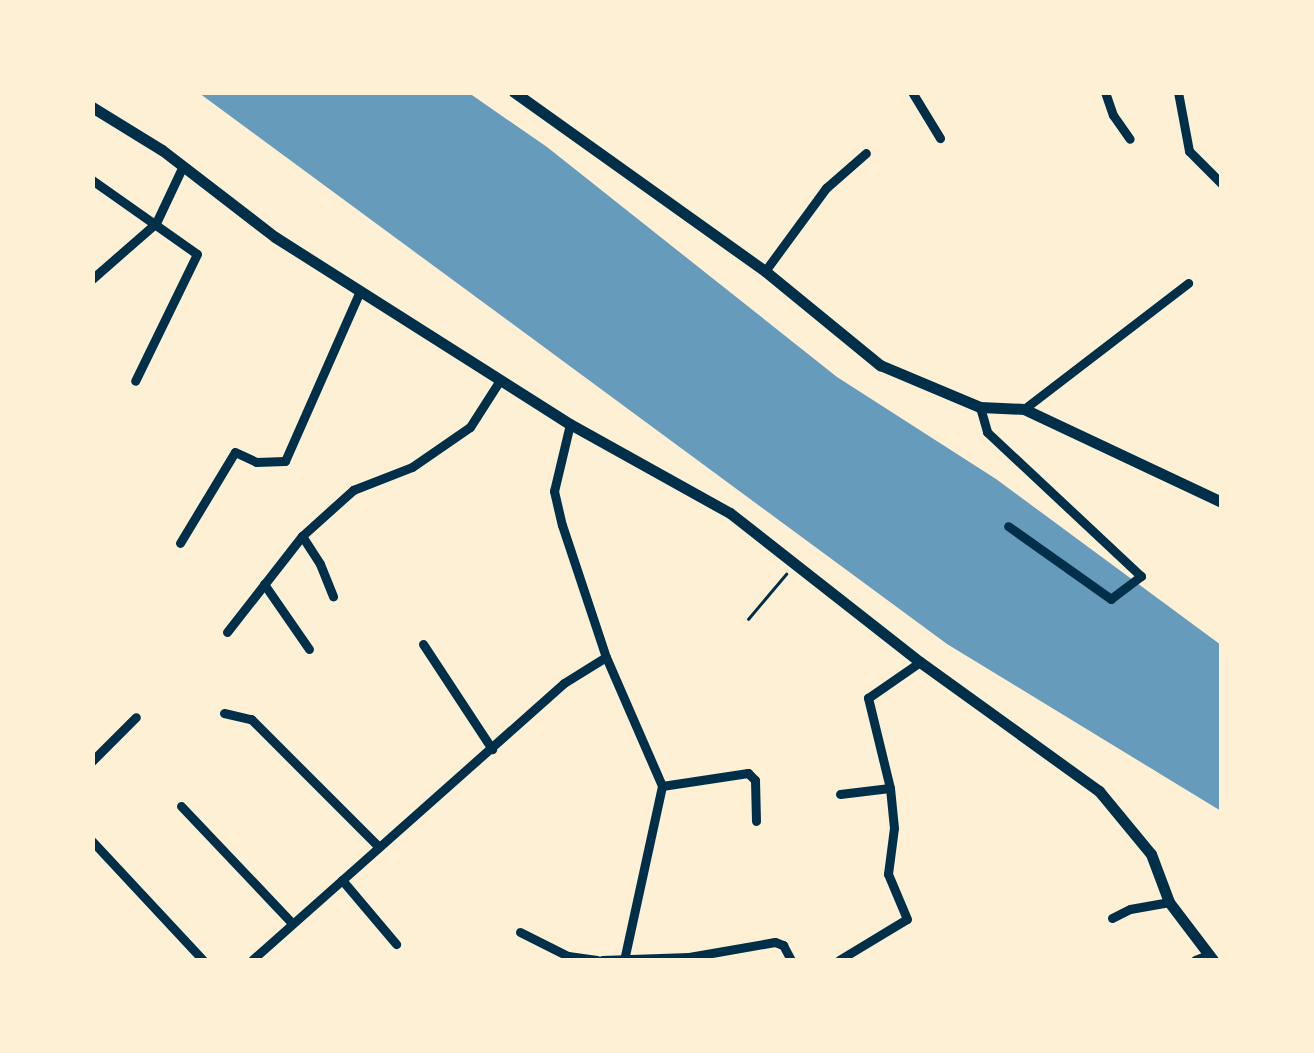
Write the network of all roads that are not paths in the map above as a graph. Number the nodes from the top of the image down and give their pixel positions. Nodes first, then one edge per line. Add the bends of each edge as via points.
1 (912, 92) edge
2 (1105, 92) edge
3 (1178, 92) edge
4 (516, 93) edge
5 (92, 107) edge
6 (940, 138) dead end
7 (1130, 139) dead end
8 (866, 152) dead end
9 (183, 166) junction
10 (92, 180) edge
11 (1222, 184) edge
12 (156, 223) junction
13 (764, 270) junction
14 (92, 279) edge
15 (1188, 283) dead end
16 (360, 291) junction
17 (500, 380) junction
18 (135, 381) dead end
19 (980, 407) junction
20 (1024, 409) junction
21 (570, 424) junction
22 (1222, 502) edge
23 (1008, 526) dead end
24 (302, 536) junction
25 (180, 543) dead end
26 (264, 584) junction
27 (333, 596) dead end
28 (227, 632) dead end
29 (423, 644) dead end
30 (309, 649) dead end
31 (606, 657) junction
32 (920, 662) junction
33 (224, 714) dead end
34 (136, 718) dead end
35 (492, 749) junction
36 (92, 760) edge
37 (662, 786) junction
38 (890, 788) junction
39 (840, 794) dead end
40 (182, 806) dead end
41 (756, 821) dead end
42 (92, 841) edge
43 (380, 847) junction
44 (342, 880) junction
45 (1170, 902) junction
46 (1112, 918) dead end
47 (292, 924) junction
48 (520, 932) dead end
49 (396, 944) dead end
50 (1211, 958) edge
51 (202, 960) edge
52 (252, 960) edge
53 (599, 960) edge
54 (624, 960) edge
55 (791, 960) edge
56 (839, 960) edge
57 (1195, 960) edge

1 - 6 street
2 - 7 street
3 - 11 street via 1189,151
4 - 13 street
5 - 9 street
8 - 13 street via 826,188
9 - 12 street
9 - 16 street via 274,238
10 - 12 street
12 - 14 street
12 - 18 street via 197,254
13 - 19 street via 880,365
15 - 20 street
16 - 17 street
16 - 25 street via 285,461 256,462 235,452
17 - 21 street
17 - 24 street via 470,427 412,466 353,490
19 - 20 street
19 - 23 street via 987,432 1141,576 1111,599
20 - 22 street
21 - 31 street via 554,490
21 - 32 street via 730,513
24 - 26 street
24 - 27 street
26 - 28 street
26 - 30 street
29 - 35 street
31 - 35 street via 564,682
31 - 37 street
32 - 38 street via 868,698
32 - 45 street via 1100,790 1151,854
33 - 43 street via 252,719
34 - 36 street
35 - 43 street
37 - 41 street via 748,773
37 - 54 street
38 - 39 street
38 - 56 street via 888,874 908,920
40 - 47 street
42 - 51 street
43 - 44 street
44 - 47 street
44 - 49 street
45 - 46 street
45 - 50 street
47 - 52 street
48 - 53 street via 568,956
50 - 57 street
53 - 54 street
54 - 55 street via 781,942

